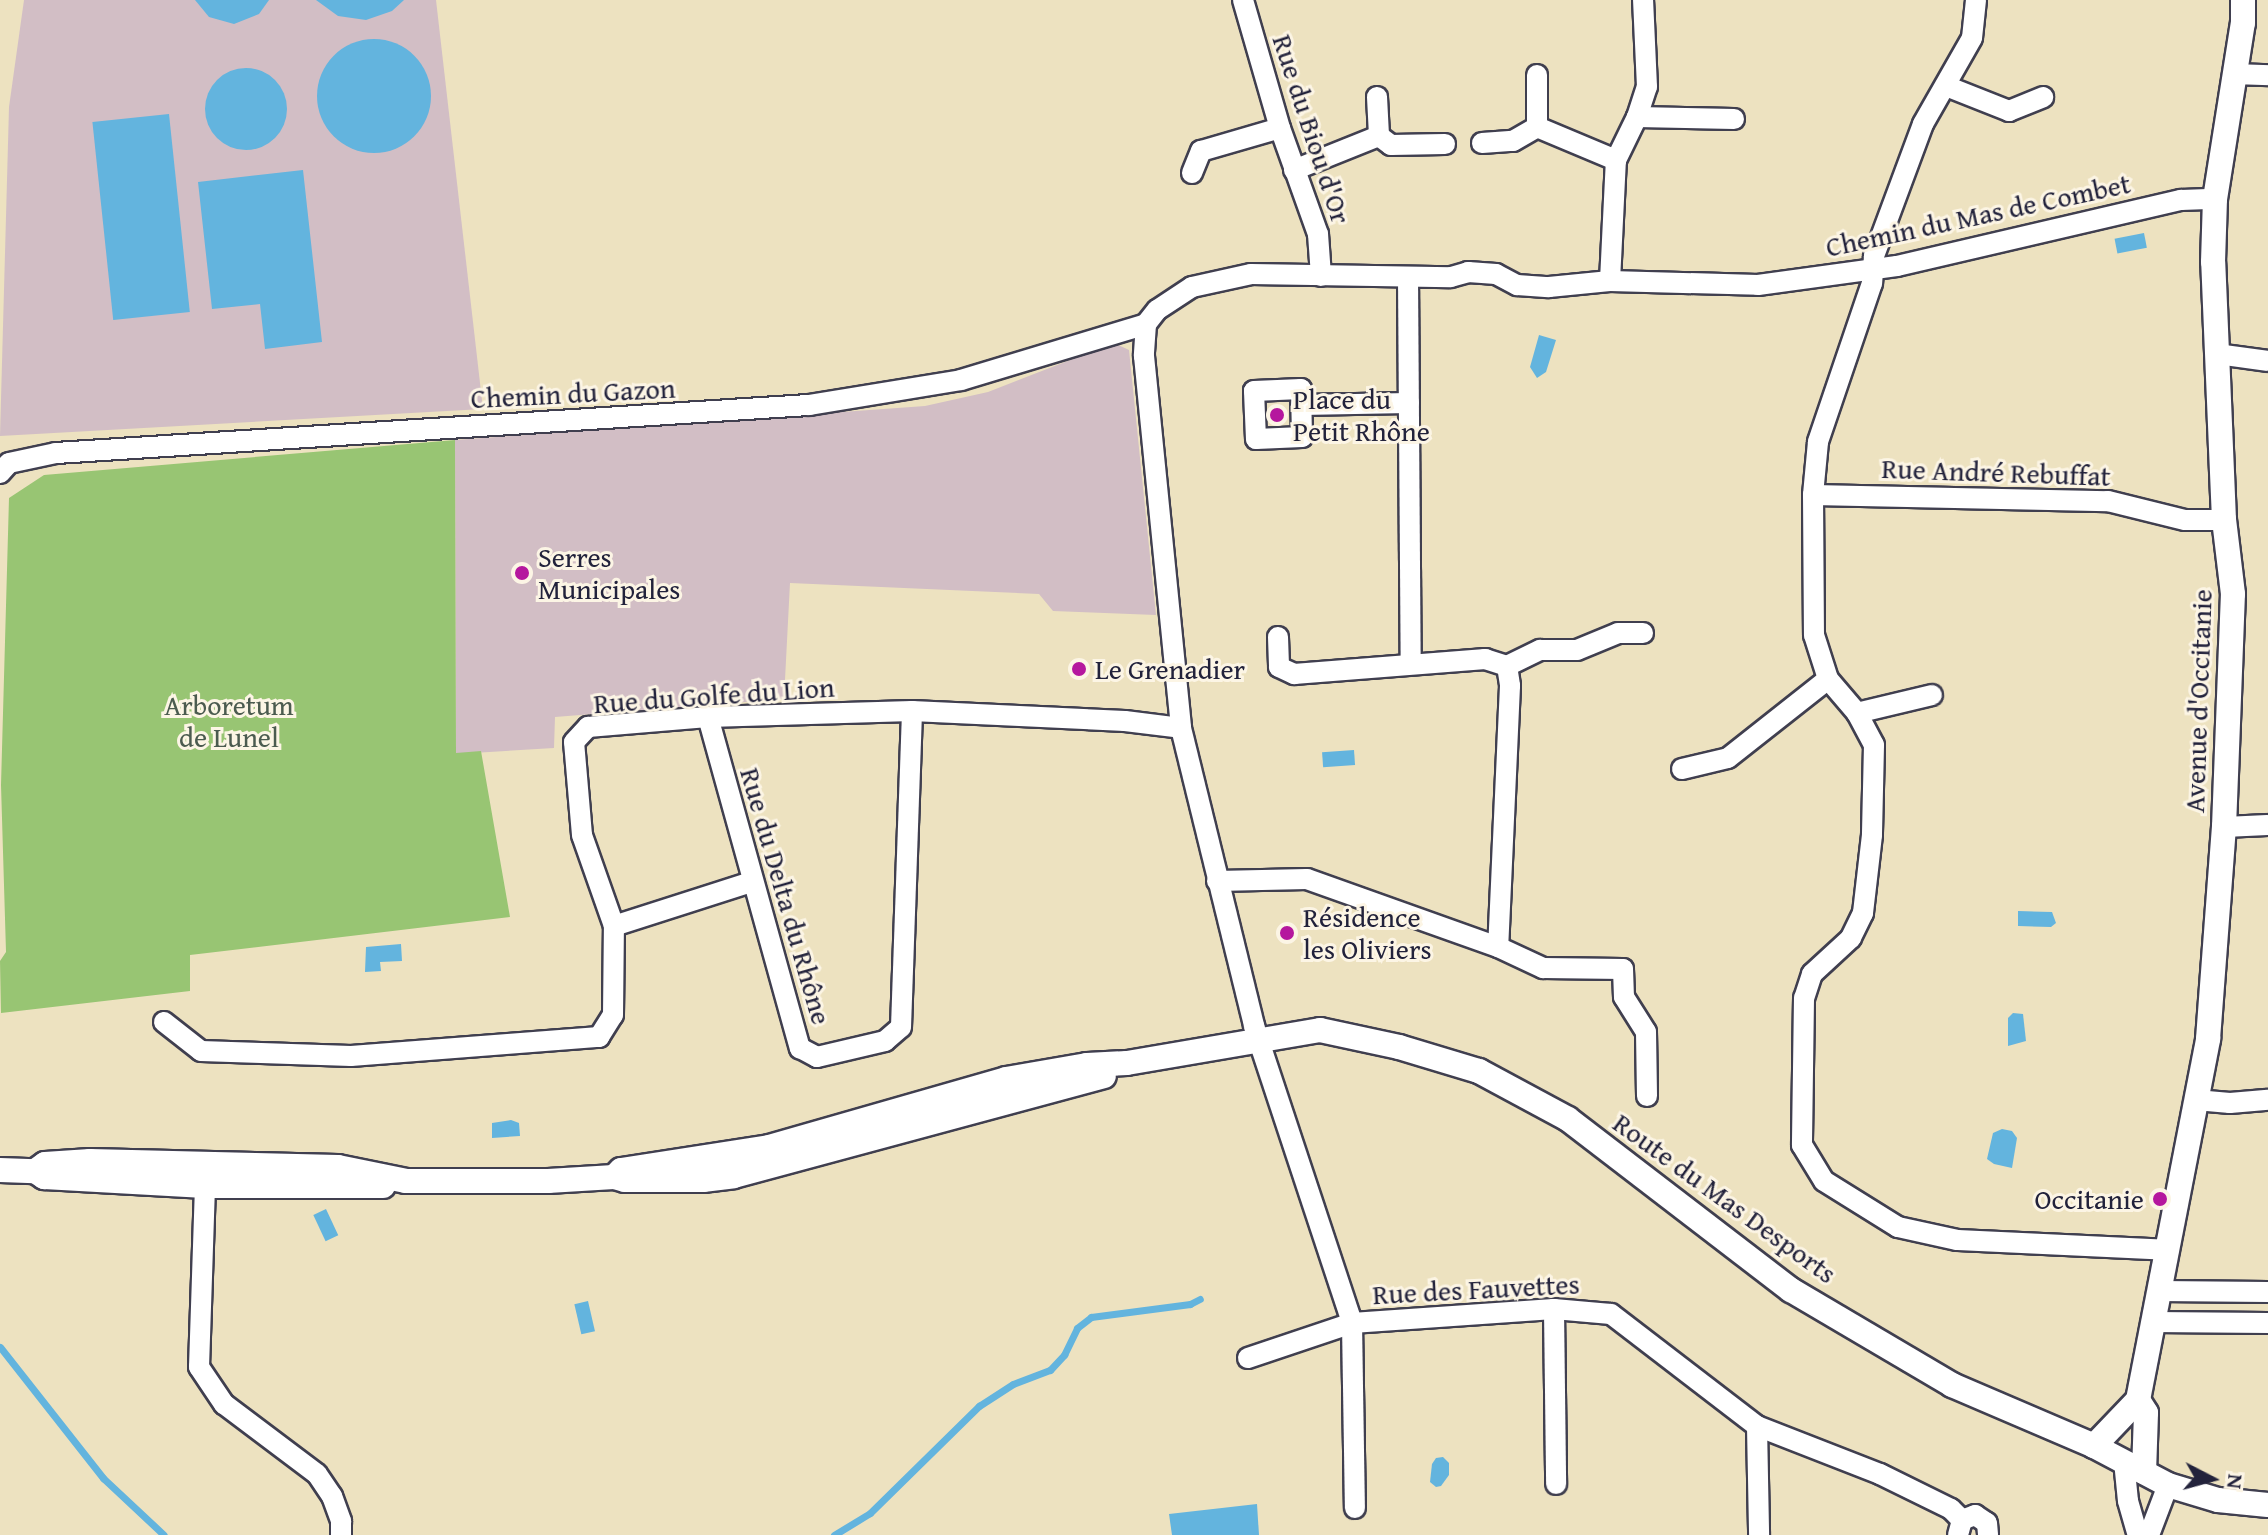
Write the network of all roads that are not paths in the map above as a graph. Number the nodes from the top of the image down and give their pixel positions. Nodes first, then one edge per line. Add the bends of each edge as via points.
1 (1243, 0) edge
2 (1643, 0) edge
3 (1976, 0) edge
4 (2243, 0) edge
5 (2235, 74) junction
6 (1537, 75) dead end
7 (2268, 75) edge
8 (1946, 86) junction
9 (1377, 97) dead end
10 (2043, 97) dead end
11 (1637, 117) junction
12 (1734, 119) dead end
13 (1537, 127) junction
14 (1280, 128) junction
15 (1379, 136) junction
16 (1482, 143) dead end
17 (1445, 144) dead end
18 (1616, 160) junction
19 (1294, 170) junction
20 (1192, 173) dead end
21 (2215, 199) junction
22 (1874, 269) junction
23 (1321, 276) junction
24 (1408, 277) junction
25 (1610, 281) junction
26 (1146, 324) junction
27 (2217, 354) junction
28 (2268, 361) edge
29 (1409, 403) junction
30 (1301, 405) dead end
31 (0, 473) edge
32 (1813, 495) junction
33 (2224, 520) junction
34 (1643, 633) dead end
35 (1278, 637) dead end
36 (1411, 664) junction
37 (1507, 666) junction
38 (1828, 679) junction
39 (1932, 695) dead end
40 (912, 711) junction
41 (1857, 713) junction
42 (708, 717) junction
43 (1181, 728) junction
44 (1682, 769) dead end
45 (2268, 825) edge
46 (2224, 827) junction
47 (1217, 881) junction
48 (751, 882) junction
49 (614, 926) junction
50 (1498, 947) junction
51 (164, 1022) dead end
52 (1258, 1040) junction
53 (1647, 1096) dead end
54 (2196, 1100) junction
55 (2268, 1100) edge
56 (0, 1170) edge
57 (206, 1175) junction
58 (2167, 1250) junction
59 (2159, 1291) junction
60 (2268, 1292) edge
61 (1554, 1309) junction
62 (2153, 1322) junction
63 (1352, 1323) junction
64 (2268, 1323) edge
65 (1248, 1358) dead end
66 (2138, 1400) junction
67 (1757, 1426) junction
68 (2094, 1446) junction
69 (2134, 1467) junction
70 (1556, 1484) dead end
71 (2168, 1485) junction
72 (2268, 1505) edge
73 (1355, 1508) dead end
74 (1960, 1528) edge
75 (341, 1535) edge
76 (1759, 1535) edge
77 (1988, 1535) edge
78 (2138, 1535) edge
79 (2149, 1535) edge

1 - 14 street, Rue du Biou d'Or
2 - 11 street via 1647,87
3 - 8 street via 1972,38
4 - 5 street, Avenue d'Occitanie
5 - 7 street
5 - 21 street, Avenue d'Occitanie
6 - 13 street
8 - 10 street via 2009,111
8 - 22 street via 1923,124 1874,256
9 - 15 street
11 - 12 street
11 - 18 street
13 - 16 street via 1513,141
13 - 18 street
14 - 19 street, Rue du Biou d'Or
14 - 20 street via 1201,151
15 - 17 street via 1391,145
15 - 19 street
18 - 25 street
19 - 23 street, Rue du Biou d'Or via 1318,234
21 - 22 street, Chemin du Mas de Combet via 2181,200
21 - 27 street, Avenue d'Occitanie
22 - 25 street, Chemin du Mas de Combet via 1758,285
22 - 32 street via 1818,442
23 - 24 street, Chemin du Mas de Combet
23 - 26 street, Chemin du Mas de Combet via 1251,274 1192,287 1157,310
24 - 25 street, Chemin du Mas de Combet via 1468,272 1549,287
24 - 29 street
26 - 31 street, Chemin du Gazon via 961,380 825,403 56,453 9,463
26 - 43 street via 1144,356
27 - 28 street
27 - 33 street, Avenue d'Occitanie
29 - 30 street
29 - 36 street
32 - 33 street, Rue André Rebuffat via 2108,501 2185,520
32 - 38 street via 1814,635
33 - 46 street, Avenue d'Occitanie via 2233,594
34 - 37 street via 1618,633 1577,650 1540,650
35 - 36 street via 1279,667 1294,674
36 - 37 street via 1485,659
37 - 50 street
38 - 41 street
38 - 44 street via 1728,758
39 - 41 street
40 - 42 street, Rue du Golfe du Lion
40 - 43 street, Rue du Golfe du Lion
40 - 48 street, Rue du Delta du Rhône via 901,1027 885,1041 817,1057 800,1048
41 - 58 street via 1874,745 1863,913 1851,938 1812,974 1804,998 1802,1145 1824,1181 1898,1227 1957,1240
42 - 48 street, Rue du Delta du Rhône
42 - 49 street, Rue du Golfe du Lion via 588,727 574,742 582,835
43 - 47 street
45 - 46 street
46 - 54 street, Avenue d'Occitanie via 2208,1039
47 - 50 street via 1307,879
47 - 52 street
48 - 49 street
49 - 51 street, Rue du Golfe du Lion via 613,1015 599,1037 351,1056 201,1051
50 - 53 street via 1543,968 1623,969 1624,997 1646,1032
52 - 57 street, Route du Mas Desports via 980,1097 734,1176 701,1170 625,1180 406,1181 382,1186
52 - 63 street
52 - 68 street, Route du Mas Desports via 1320,1030 1479,1071 1568,1119 1791,1290 1952,1385
54 - 55 street
54 - 58 street, Avenue d'Occitanie
56 - 57 street, Route du Mas Desports via 35,1171 45,1164 90,1161
57 - 75 street via 199,1367 224,1404 317,1474 332,1496
58 - 59 street, Avenue d'Occitanie
59 - 60 street
59 - 62 street, Avenue d'Occitanie
61 - 63 street, Rue des Fauvettes
61 - 67 street, Rue des Fauvettes via 1611,1314
61 - 70 street
62 - 64 street
62 - 66 street, Avenue d'Occitanie
63 - 65 street, Rue des Fauvettes
63 - 73 street
66 - 68 street
66 - 69 street, Avenue d'Occitanie via 2146,1413
67 - 74 street, Rue des Fauvettes via 1880,1474 1951,1509
67 - 76 street
68 - 69 street, Route du Mas Desports
69 - 71 street, Route du Mas Desports
69 - 78 street via 2128,1501
71 - 72 street, Route du Mas Desports via 2218,1500
71 - 79 street
74 - 77 street, Rue des Fauvettes via 1968,1516 1982,1518

